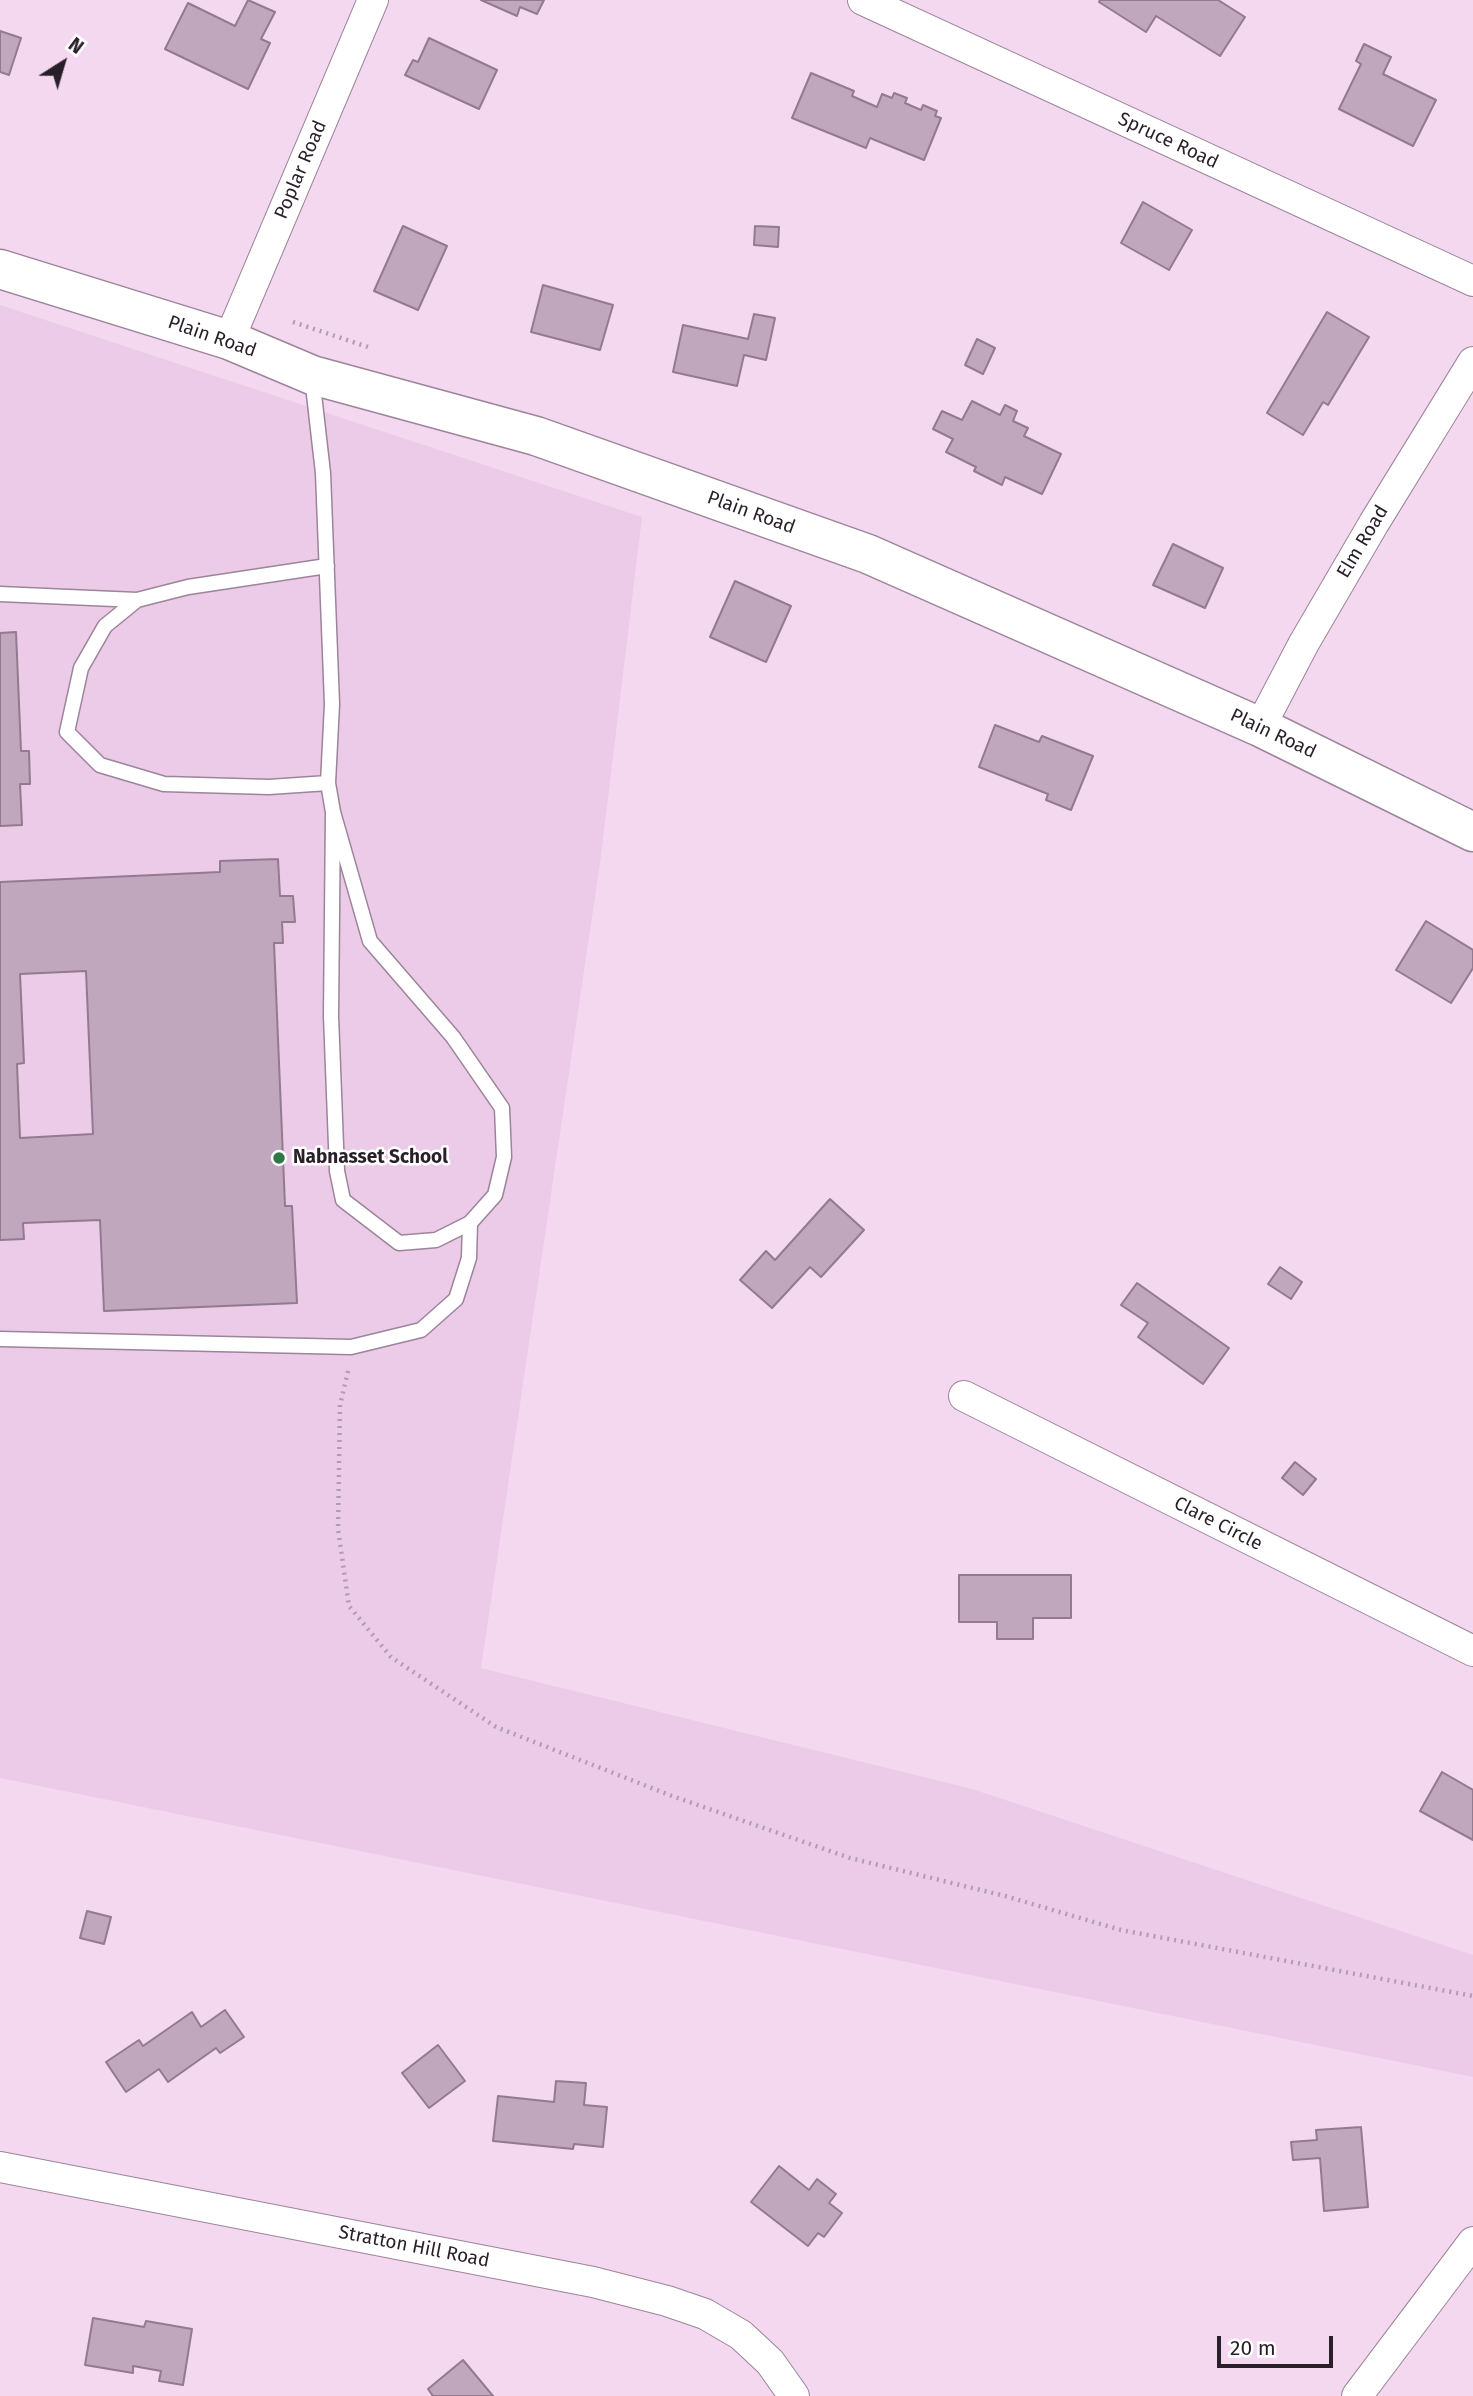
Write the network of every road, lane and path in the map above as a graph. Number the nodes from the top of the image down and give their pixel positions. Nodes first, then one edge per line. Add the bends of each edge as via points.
1 (373, 0) edge
2 (863, 0) edge
3 (0, 269) edge
4 (1473, 281) edge
5 (229, 340) junction
6 (1473, 362) edge
7 (312, 375) junction
8 (327, 566) junction
9 (0, 594) edge
10 (137, 600) junction
11 (1260, 727) junction
12 (328, 783) junction
13 (333, 812) junction
14 (1473, 832) edge
15 (471, 1223) junction
16 (0, 1339) edge
17 (351, 1347) junction
18 (964, 1396) dead end
19 (1473, 1651) edge
20 (1473, 1996) edge
21 (0, 2167) edge
22 (1473, 2242) edge
23 (794, 2396) edge
24 (1357, 2396) edge

1 - 5 street, Poplar Road
2 - 4 street, Spruce Road
3 - 5 main road, Plain Road
5 - 7 main road, Plain Road
6 - 11 street, Elm Road via 1360,547
7 - 8 lane
7 - 11 main road, Plain Road via 536,436 868,554
8 - 10 lane via 188,587
8 - 12 lane via 332,704
9 - 10 lane
10 - 12 lane via 105,626 81,668 75,693 67,732 100,765 164,783 269,787
11 - 14 main road, Plain Road
12 - 13 lane
13 - 15 lane via 370,941 453,1037 502,1108 505,1157 495,1195
13 - 15 lane via 331,1016 337,1171 343,1200 400,1243 436,1240
15 - 17 lane via 469,1258 456,1299 421,1330
16 - 17 lane
17 - 20 path via 340,1405 338,1529 349,1606 391,1657 496,1727 672,1796 850,1858 1121,1930
18 - 19 street, Clare Circle
21 - 23 street, Stratton Hill Road via 593,2282 667,2301 705,2314 741,2335 770,2362
22 - 24 street

